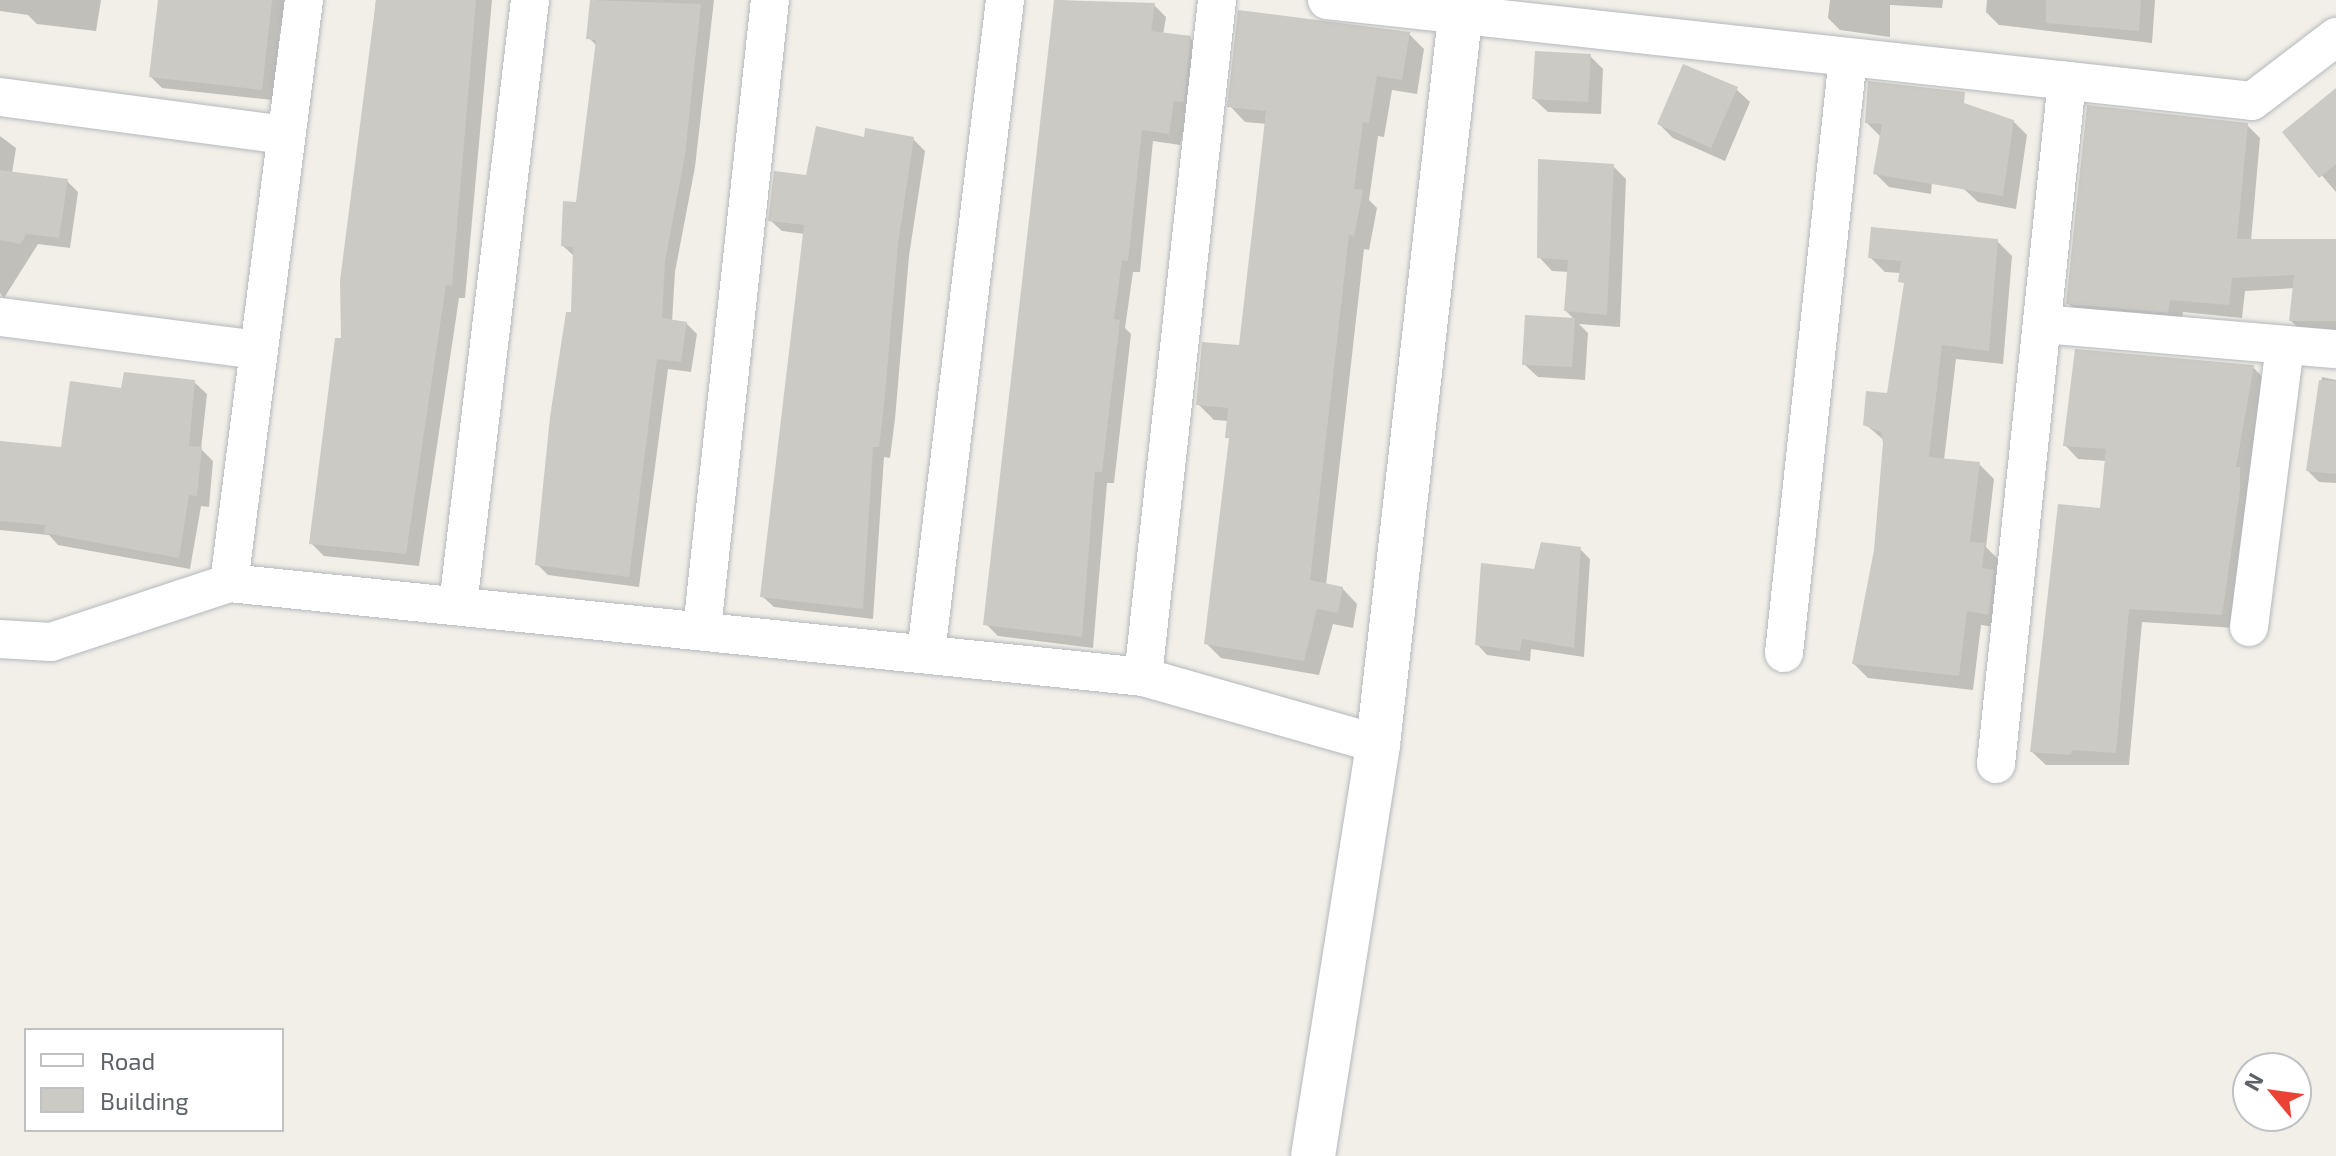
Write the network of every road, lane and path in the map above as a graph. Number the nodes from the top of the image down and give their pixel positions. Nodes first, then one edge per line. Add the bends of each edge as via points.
1 (304, 0) edge
2 (530, 0) edge
3 (770, 0) edge
4 (1005, 0) edge
5 (1217, 0) edge
6 (1327, 0) edge
7 (1461, 7) edge
8 (2336, 37) edge
9 (1848, 57) junction
10 (2067, 81) junction
11 (0, 97) edge
12 (285, 135) junction
13 (0, 317) edge
14 (2042, 324) junction
15 (2285, 345) junction
16 (2336, 349) edge
17 (256, 350) junction
18 (229, 583) junction
19 (458, 605) junction
20 (2249, 627) dead end
21 (702, 629) junction
22 (0, 639) edge
23 (926, 653) junction
24 (1784, 653) dead end
25 (1143, 677) junction
26 (1378, 744) junction
27 (1996, 764) dead end
28 (1313, 1156) edge

1 - 12 street
2 - 19 street
3 - 21 street
4 - 23 street
5 - 25 street
6 - 7 street
7 - 9 street
7 - 26 street
8 - 10 street via 2252,101
9 - 10 street
9 - 24 street
10 - 14 street
11 - 12 street
12 - 17 street
13 - 17 street
14 - 15 street
14 - 27 street
15 - 16 street
15 - 20 street
17 - 18 street
18 - 19 street
18 - 22 street via 51,642
19 - 21 street
21 - 23 street
23 - 25 street
25 - 26 street
26 - 28 street

